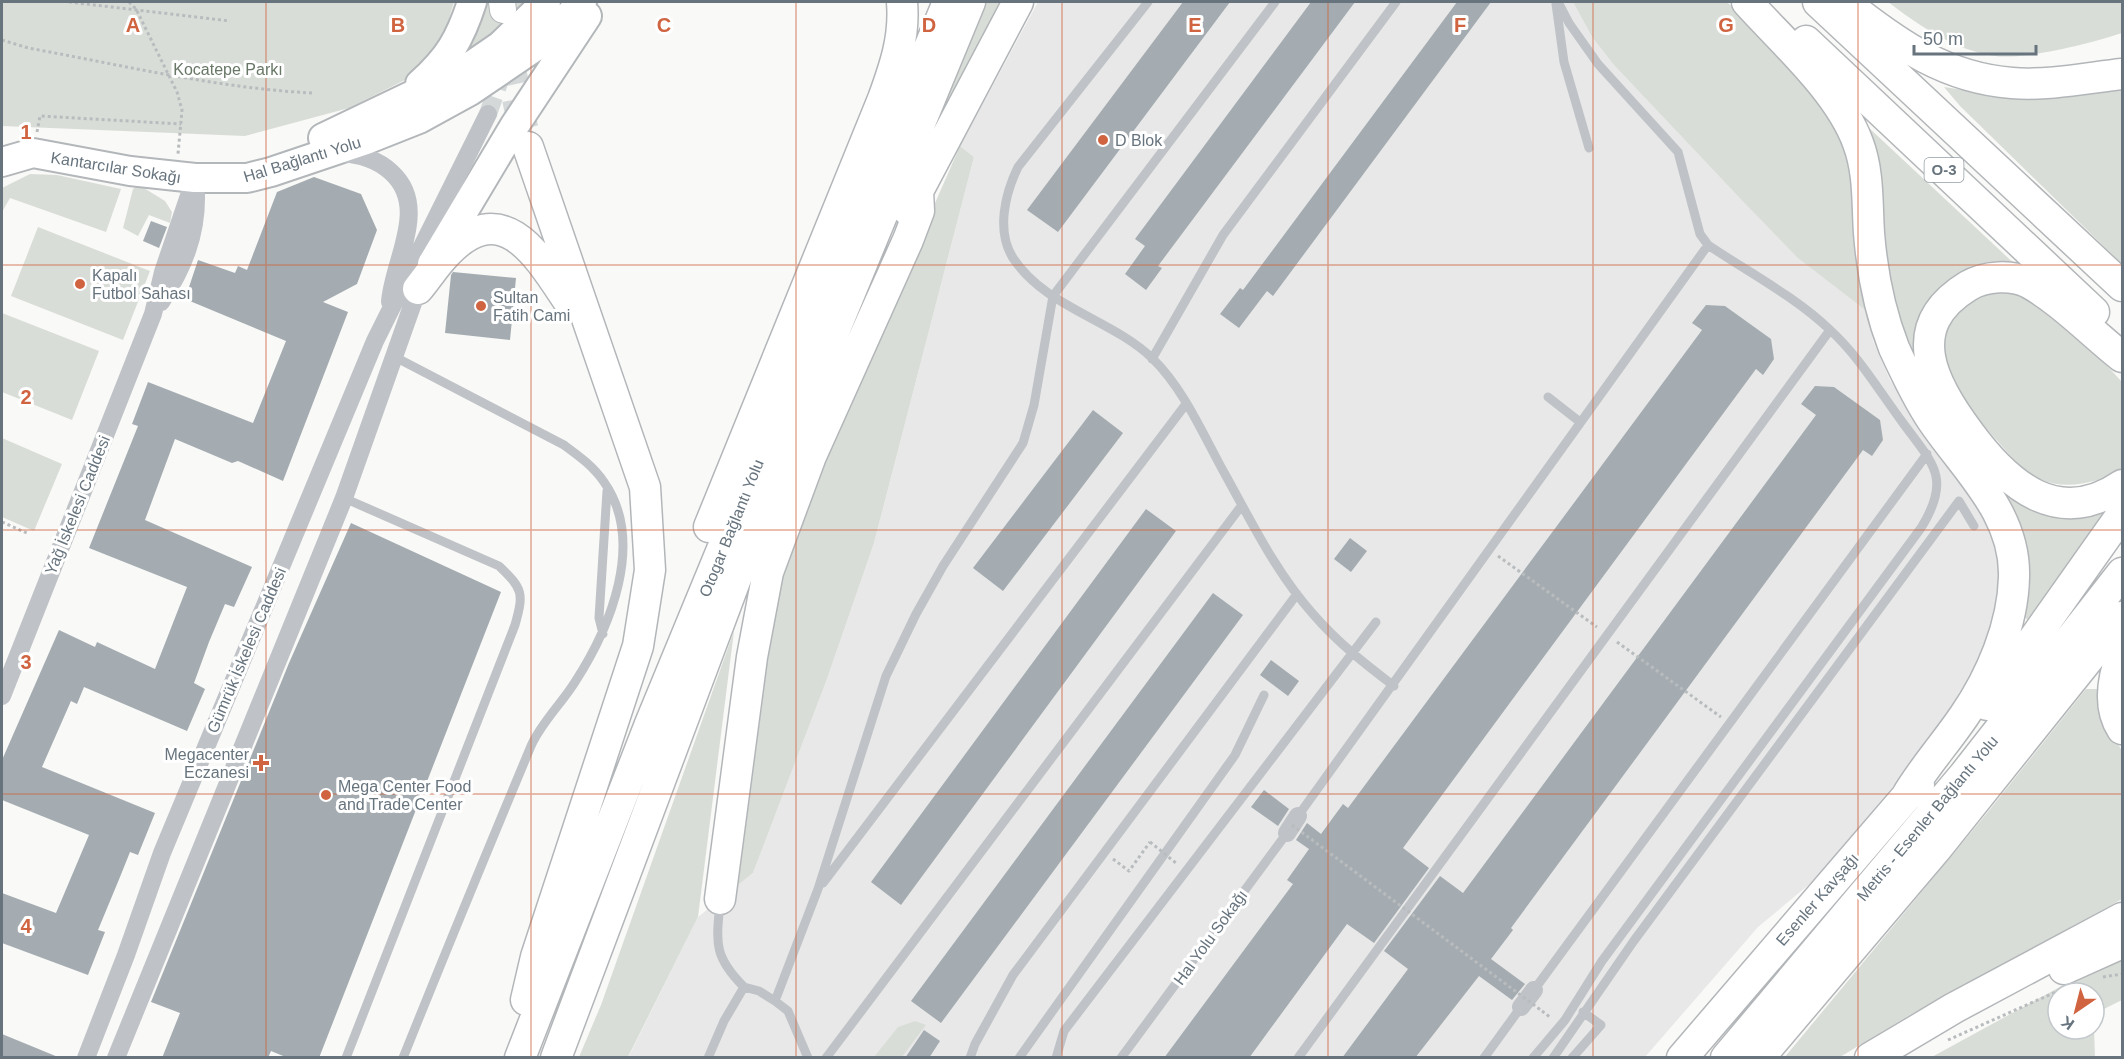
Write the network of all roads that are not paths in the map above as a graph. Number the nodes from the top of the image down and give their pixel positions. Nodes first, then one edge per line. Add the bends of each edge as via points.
1 (472, 2) edge
2 (546, 2) edge
3 (582, 2) edge
4 (598, 2) edge
5 (902, 2) edge
6 (948, 2) edge
7 (970, 2) edge
8 (1018, 2) edge
9 (1148, 2) edge
10 (1275, 2) edge
11 (1396, 2) edge
12 (1557, 2) edge
13 (1747, 2) edge
14 (1764, 2) edge
15 (1818, 2) edge
16 (1844, 2) edge
17 (2122, 57) edge
18 (2122, 74) edge
19 (2037, 83) junction
20 (399, 103) junction
21 (488, 114) tunnel mouth
22 (528, 147) tunnel mouth
23 (1589, 148) dead end
24 (2, 149) edge
25 (33, 153) junction
26 (329, 153) junction
27 (2, 162) edge
28 (2, 173) edge
29 (186, 178) junction
30 (918, 191) junction
31 (1708, 244) junction
32 (2122, 286) edge
33 (418, 290) junction
34 (1053, 296) junction
35 (389, 313) junction
36 (1830, 330) junction
37 (2122, 341) edge
38 (597, 355) junction
39 (395, 357) junction
40 (2122, 357) edge
41 (1152, 359) junction
42 (1548, 397) dead end
43 (1186, 404) junction
44 (1580, 422) junction
45 (1927, 453) junction
46 (774, 477) junction
47 (2122, 485) edge
48 (607, 488) junction
49 (344, 498) junction
50 (1242, 505) junction
51 (2122, 514) edge
52 (1974, 526) dead end
53 (2122, 573) edge
54 (1297, 594) junction
55 (2122, 617) edge
56 (1376, 622) dead end
57 (603, 633) junction
58 (2122, 653) edge
59 (1352, 654) junction
60 (1394, 686) junction
61 (1264, 695) dead end
62 (2, 696) edge
63 (2122, 729) edge
64 (1906, 797) junction
65 (818, 889) junction
66 (584, 893) junction
67 (720, 899) joint
68 (2122, 918) edge
69 (2122, 943) edge
70 (744, 987) junction
71 (1534, 990) joint
72 (775, 1001) junction
73 (1729, 1002) junction
74 (1521, 1007) joint
75 (1954, 1008) junction
76 (1583, 1012) junction
77 (520, 1057) edge
78 (86, 1058) edge
79 (116, 1058) edge
80 (346, 1058) edge
81 (403, 1058) edge
82 (556, 1058) edge
83 (708, 1058) edge
84 (808, 1058) edge
85 (826, 1058) edge
86 (970, 1058) edge
87 (1019, 1058) edge
88 (1056, 1058) edge
89 (1121, 1058) edge
90 (1298, 1058) edge
91 (1484, 1058) edge
92 (1533, 1058) edge
93 (1553, 1058) edge
94 (1572, 1058) edge
95 (1662, 1058) edge
96 (1682, 1058) edge
97 (1726, 1058) edge
98 (1759, 1058) edge
99 (1870, 1058) edge

1 - 20 main road via 461,35 444,63
2 - 20 main road, Hal Bağlantı Yolu via 484,58 447,81
3 - 26 main road, Hal Bağlantı Yolu via 548,38 470,91 419,119
4 - 33 main road via 515,125
5 - 66 highway via 904,24 886,91 660,655 594,840
6 - 66 highway, Otogar Bağlantı Yolu
7 - 46 highway, Otogar Bağlantı Yolu
8 - 30 highway
9 - 34 lane via 1026,154 1009,185 1006,242 1026,274
10 - 34 lane
11 - 41 lane via 1223,235
12 - 23 lane via 1564,62
12 - 31 lane via 1598,64 1678,152 1700,234
13 - 64 highway via 1836,103 1858,143 1865,170 1875,276 1894,347 1930,418 1998,512 2012,553 2013,589 1998,652 1965,716
14 - 37 highway, O-3
15 - 32 highway, O-3
16 - 19 highway via 1906,49 1933,64 1977,79
17 - 19 highway via 2058,73
18 - 19 highway
20 - 29 main road, Hal Bağlantı Yolu via 295,149
21 - 35 street, Gümrük İskelesi Caddesi
22 - 38 highway
24 - 25 street, Kantarcılar Sokağı
25 - 27 main road
25 - 28 main road
25 - 29 main road, Kantarcılar Sokağı
26 - 29 main road, Hal Bağlantı Yolu via 247,178
26 - 35 street via 353,153 371,160 397,178 407,193 406,234 391,283
29 - 62 street, Yağ İskelesi Caddesi via 153,314
30 - 46 highway via 801,440
30 - 67 highway via 919,211 908,240 811,456 768,572 752,657
31 - 36 lane
31 - 44 lane, Hal Yolu Sokağı
33 - 38 highway via 447,252 467,236 490,228 504,231 528,244 542,262 571,305
33 - 39 street
34 - 41 lane via 1126,338
34 - 65 lane via 1036,397 1023,443 943,566 886,676
35 - 78 street, Gümrük İskelesi Caddesi via 162,853
36 - 45 lane via 1868,372
36 - 90 lane
38 - 77 highway via 645,487 650,570 638,646 536,957 522,1018
39 - 48 lane via 564,445 588,462
39 - 49 street
40 - 47 highway via 2028,282 2000,277 1987,278 1956,293 1935,319 1929,347 1934,378 1956,415 1995,464 2024,490 2063,502 2100,496
41 - 43 lane
42 - 44 lane
43 - 50 lane
43 - 65 lane
44 - 60 lane, Hal Yolu Sokağı
45 - 71 lane
45 - 92 lane via 1938,494 1921,528 1602,961 1565,1020
46 - 82 highway, Otogar Bağlantı Yolu
48 - 57 lane via 599,618
48 - 57 lane via 621,520 621,556 613,606
49 - 79 street
49 - 80 lane via 499,566 517,583 522,599
50 - 54 lane
50 - 85 lane
51 - 64 highway via 1997,691 1938,765
52 - 76 lane via 1959,501
53 - 97 highway, Metris - Esenler Bağlantı Yolu via 1964,775
54 - 59 lane
54 - 86 lane via 1013,975
55 - 98 highway, Metris - Esenler Bağlantı Yolu via 1937,848
56 - 59 lane
57 - 81 lane via 575,683 533,741
58 - 63 highway via 2113,702
59 - 60 lane
59 - 88 lane via 1064,1031
60 - 89 lane, Hal Yolu Sokağı
61 - 87 lane via 1235,755
64 - 73 highway, Esenler Kavşağı
65 - 72 lane
66 - 77 highway, Otogar Bağlantı Yolu
67 - 70 lane via 716,942 721,960
68 - 75 highway
69 - 75 highway via 1998,998
70 - 72 lane
70 - 83 lane
71 - 74 street
72 - 84 lane via 788,1011
73 - 95 highway
73 - 96 highway
74 - 91 lane
75 - 99 highway
76 - 93 lane
76 - 94 lane via 1601,1025

